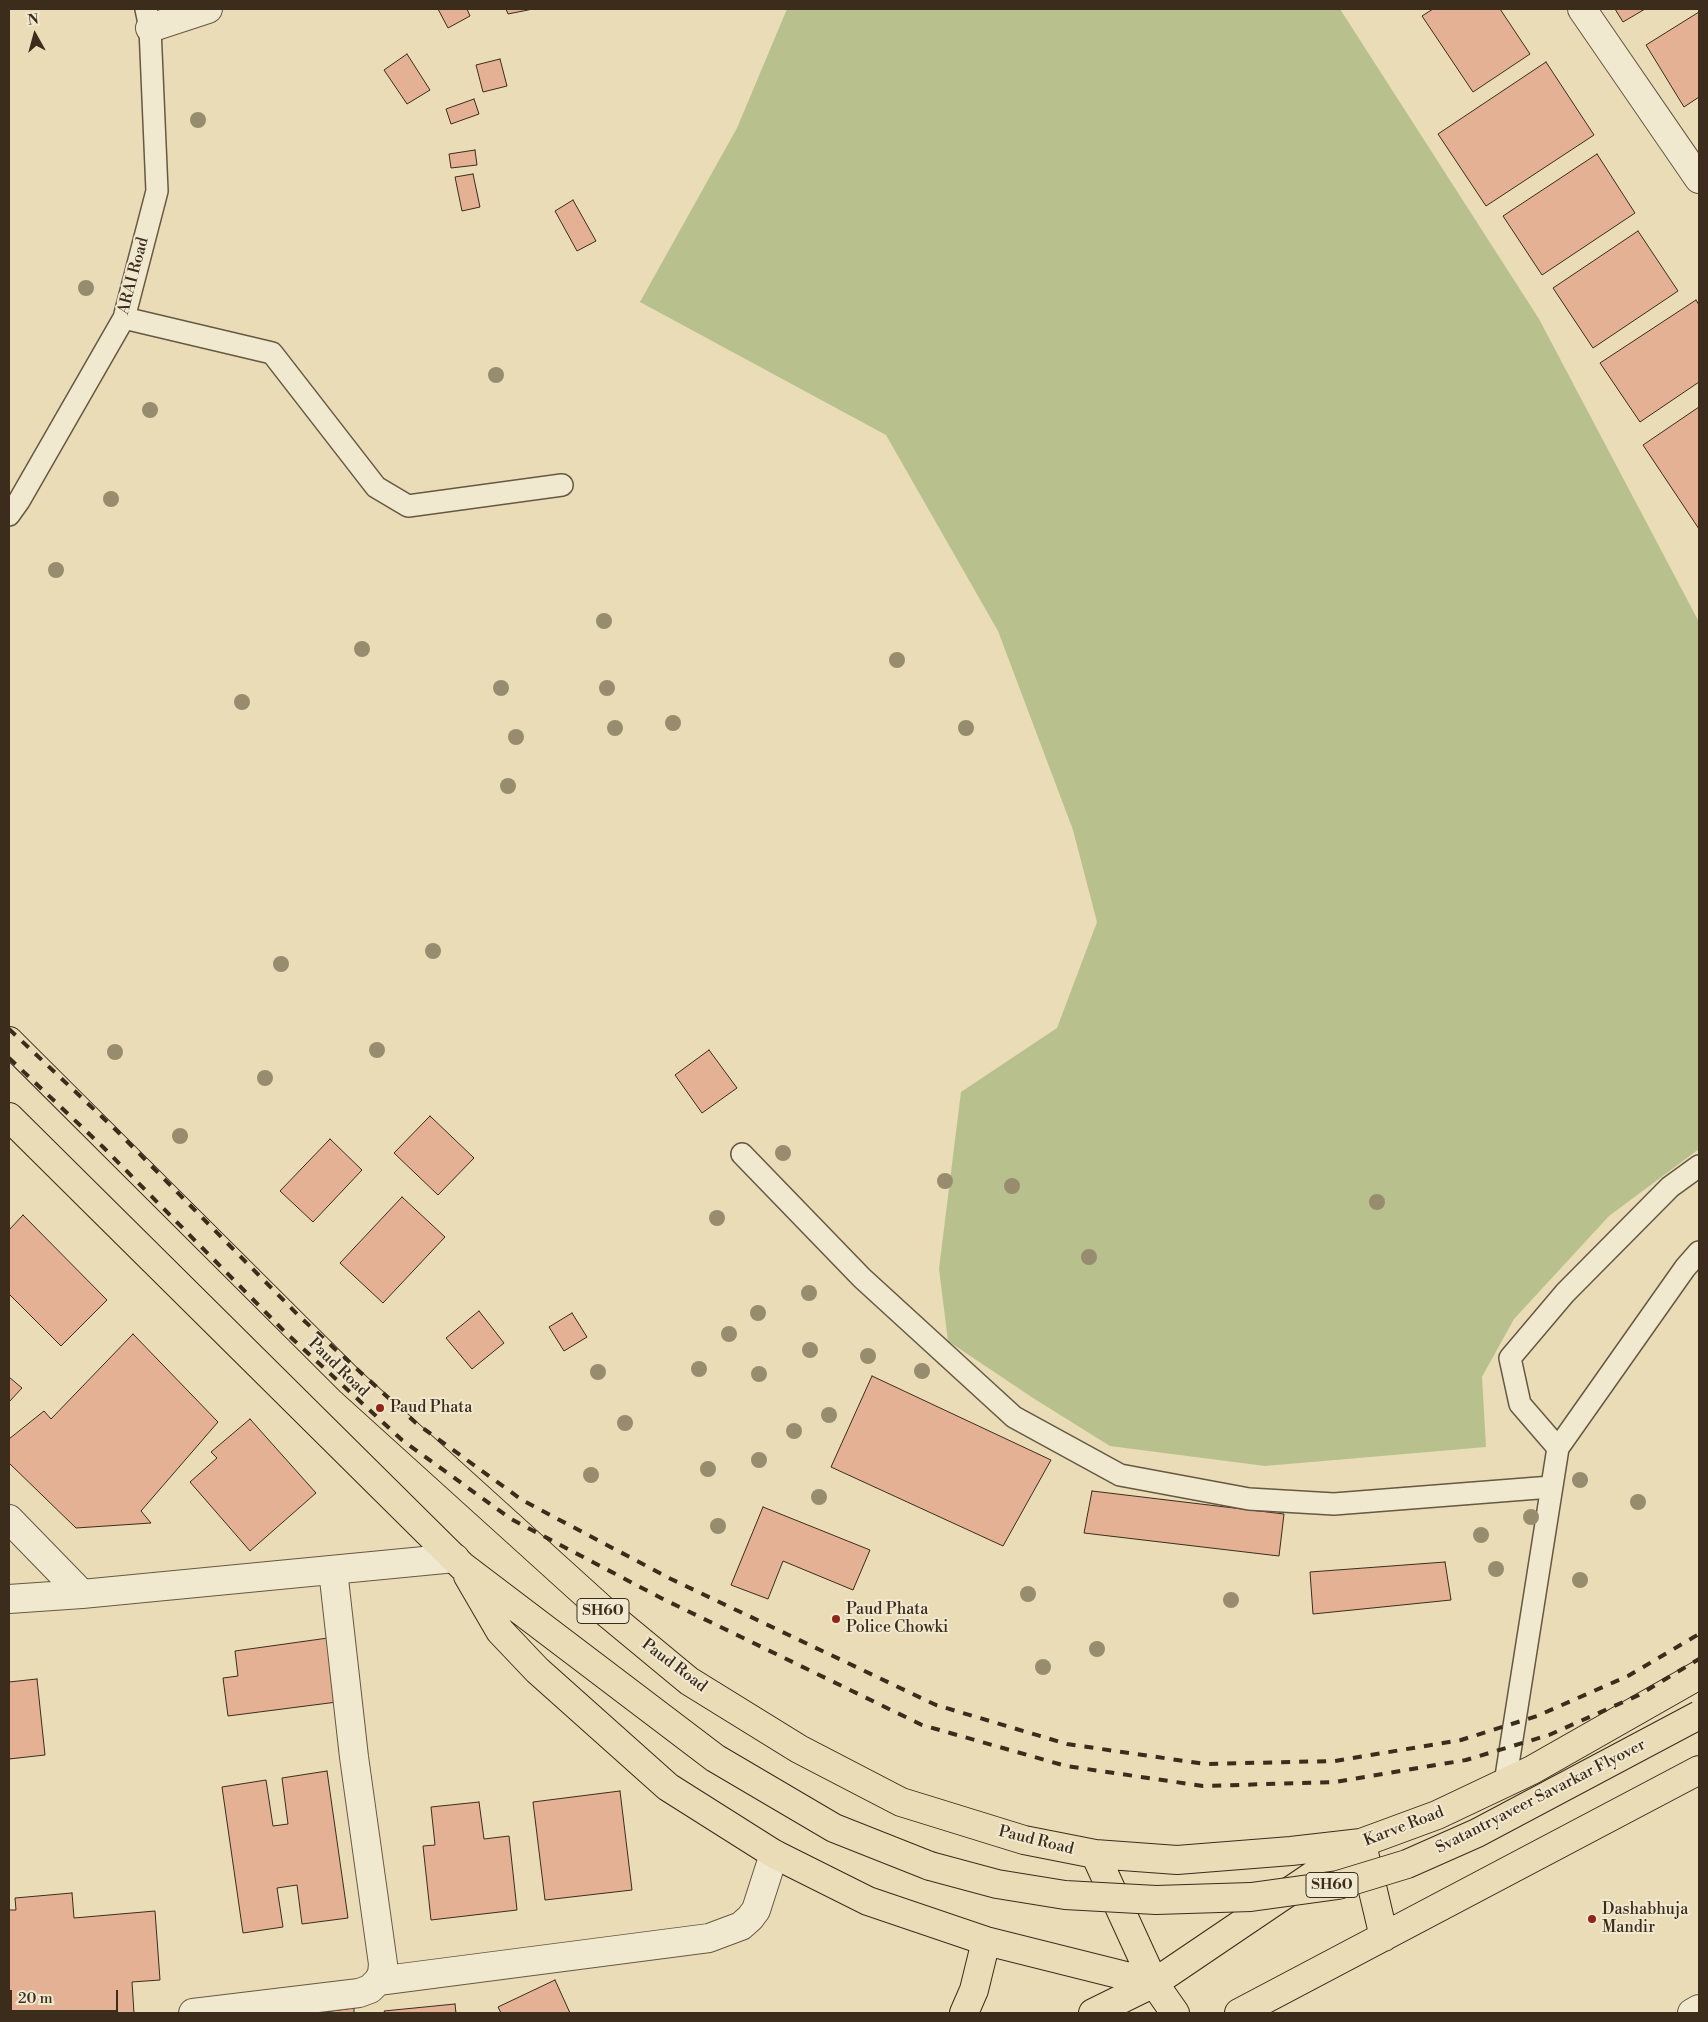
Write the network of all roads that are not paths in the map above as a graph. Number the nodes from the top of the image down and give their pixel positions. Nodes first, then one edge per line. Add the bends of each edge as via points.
1 (208, 9) edge
2 (1582, 9) edge
3 (148, 18) edge
4 (1699, 179) edge
5 (124, 318) junction
6 (562, 485) dead end
7 (9, 515) edge
8 (9, 1042) edge
9 (9, 1117) edge
10 (742, 1154) dead end
11 (1699, 1166) edge
12 (1699, 1252) edge
13 (1558, 1448) junction
14 (1551, 1487) junction
15 (9, 1519) edge
16 (459, 1562) junction
17 (333, 1570) junction
18 (82, 1594) junction
19 (9, 1599) edge
20 (1699, 1675) edge
21 (1699, 1715) edge
22 (1699, 1770) edge
23 (1505, 1783) junction
24 (1361, 1843) junction
25 (774, 1854) junction
26 (1095, 1854) junction
27 (1290, 1891) junction
28 (1384, 1937) junction
29 (986, 1941) junction
30 (378, 1982) junction
31 (1154, 1983) junction
32 (1699, 2009) edge
33 (193, 2013) edge
34 (964, 2013) edge
35 (1093, 2013) edge
36 (1175, 2013) edge
37 (1239, 2013) edge
38 (1692, 2013) edge

1 - 3 street
2 - 4 street
3 - 5 lane, ARAI Road via 157,191
5 - 6 lane via 272,353 376,486 408,506
5 - 7 lane, ARAI Road
8 - 26 main road, Paud Road / SH60 via 350,1381 602,1609 689,1681 799,1749 901,1802 1024,1840
9 - 16 main road
10 - 14 lane via 862,1278 1014,1417 1120,1475 1248,1499 1334,1504
11 - 13 lane via 1670,1187 1565,1293 1510,1358 1520,1404
12 - 13 lane
13 - 14 lane
14 - 23 lane
15 - 18 street
16 - 17 street
16 - 25 main road via 500,1631 537,1670 668,1787
16 - 27 main road, Svatantryaveer Savarkar Flyover / SH60, bridge via 715,1758 834,1828 930,1866 998,1884 1065,1895 1156,1900
17 - 18 street
17 - 30 street via 354,1757 383,1964
18 - 19 street
20 - 23 main road, Karve Road / SH60
21 - 27 main road, Svatantryaveer Savarkar Flyover / SH60, bridge via 1478,1833 1407,1864 1338,1885
22 - 28 main road
23 - 24 main road, Karve Road / SH60 via 1437,1815
24 - 26 main road, Paud Road / SH60 via 1177,1860
24 - 27 main road, Karve Road
24 - 28 main road
25 - 29 main road via 868,1901
25 - 30 street via 756,1910 750,1918 741,1926 709,1938
26 - 31 main road
27 - 31 main road, Karve Road
28 - 37 main road
29 - 31 main road
29 - 34 main road via 974,1990
30 - 33 street via 359,1993
31 - 35 main road, Karve Road
31 - 36 main road
32 - 38 street

